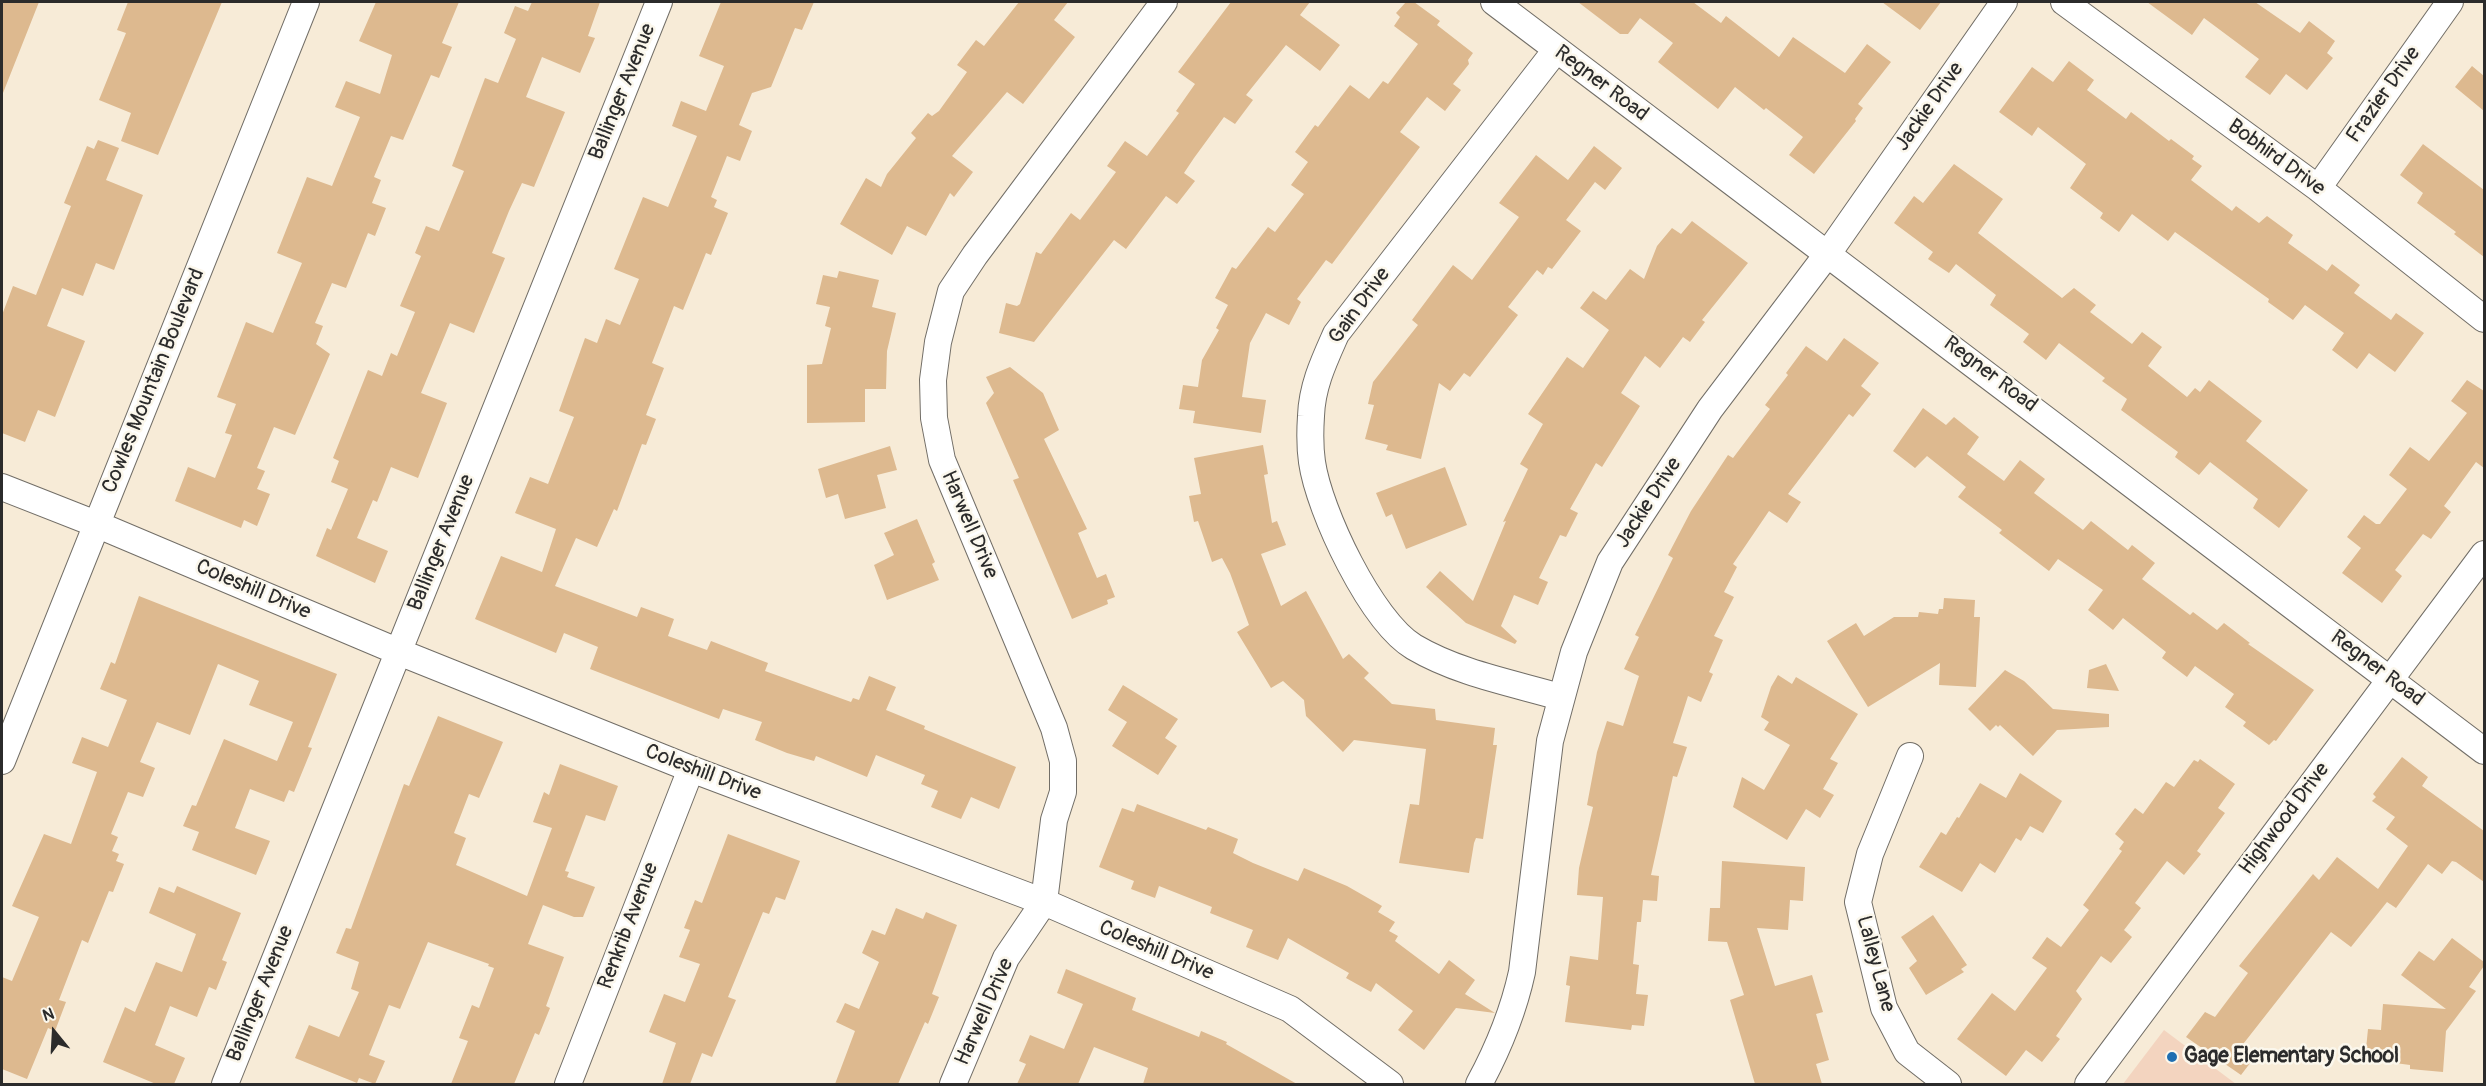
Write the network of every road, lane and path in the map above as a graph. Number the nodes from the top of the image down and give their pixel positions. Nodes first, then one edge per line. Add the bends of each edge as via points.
1 (306, 2) edge
2 (659, 2) edge
3 (1164, 2) edge
4 (1494, 2) edge
5 (2004, 2) edge
6 (2064, 2) edge
7 (2450, 2) edge
8 (1556, 50) junction
9 (2318, 188) junction
10 (1829, 252) junction
11 (2484, 320) edge
12 (2, 487) edge
13 (96, 524) junction
14 (2484, 554) edge
15 (399, 652) junction
16 (2389, 679) junction
17 (1560, 697) junction
18 (2484, 751) edge
19 (1910, 756) dead end
20 (2, 760) edge
21 (691, 769) junction
22 (1044, 902) junction
23 (225, 1084) edge
24 (568, 1084) edge
25 (953, 1084) edge
26 (1390, 1084) edge
27 (1479, 1084) edge
28 (1948, 1084) edge
29 (2088, 1084) edge

1 - 13 street, Cowles Mountain Boulevard
2 - 15 street, Ballinger Avenue
3 - 22 street, Harwell Drive via 951,291 938,342 934,418 942,460 1054,728 1063,761 1063,792 1054,820
4 - 8 street, Regner Road
5 - 10 street, Jackie Drive
6 - 9 street, Bobhird Drive
7 - 9 street, Frazier Drive
8 - 10 street, Regner Road
8 - 17 street, Gain Drive via 1336,334 1317,376 1311,416 1312,463 1324,504 1355,574 1380,613 1412,646 1459,668
9 - 11 street, Bobhird Drive
10 - 16 street, Regner Road
10 - 17 street, Jackie Drive via 1710,409 1610,562
12 - 13 street, Coleshill Drive
13 - 15 street, Coleshill Drive
13 - 20 street, Cowles Mountain Boulevard
14 - 16 street, Highwood Drive
15 - 21 street, Coleshill Drive
15 - 23 street, Ballinger Avenue
16 - 18 street, Regner Road
16 - 29 street, Highwood Drive
17 - 27 street, Jackie Drive via 1550,741 1515,1006 1502,1042
19 - 28 street, Lalley Lane via 1870,854 1858,902 1884,1008 1907,1052
21 - 22 street, Coleshill Drive
21 - 24 street, Renkrib Avenue
22 - 25 street, Harwell Drive via 1006,958
22 - 26 street, Coleshill Drive via 1290,1009

